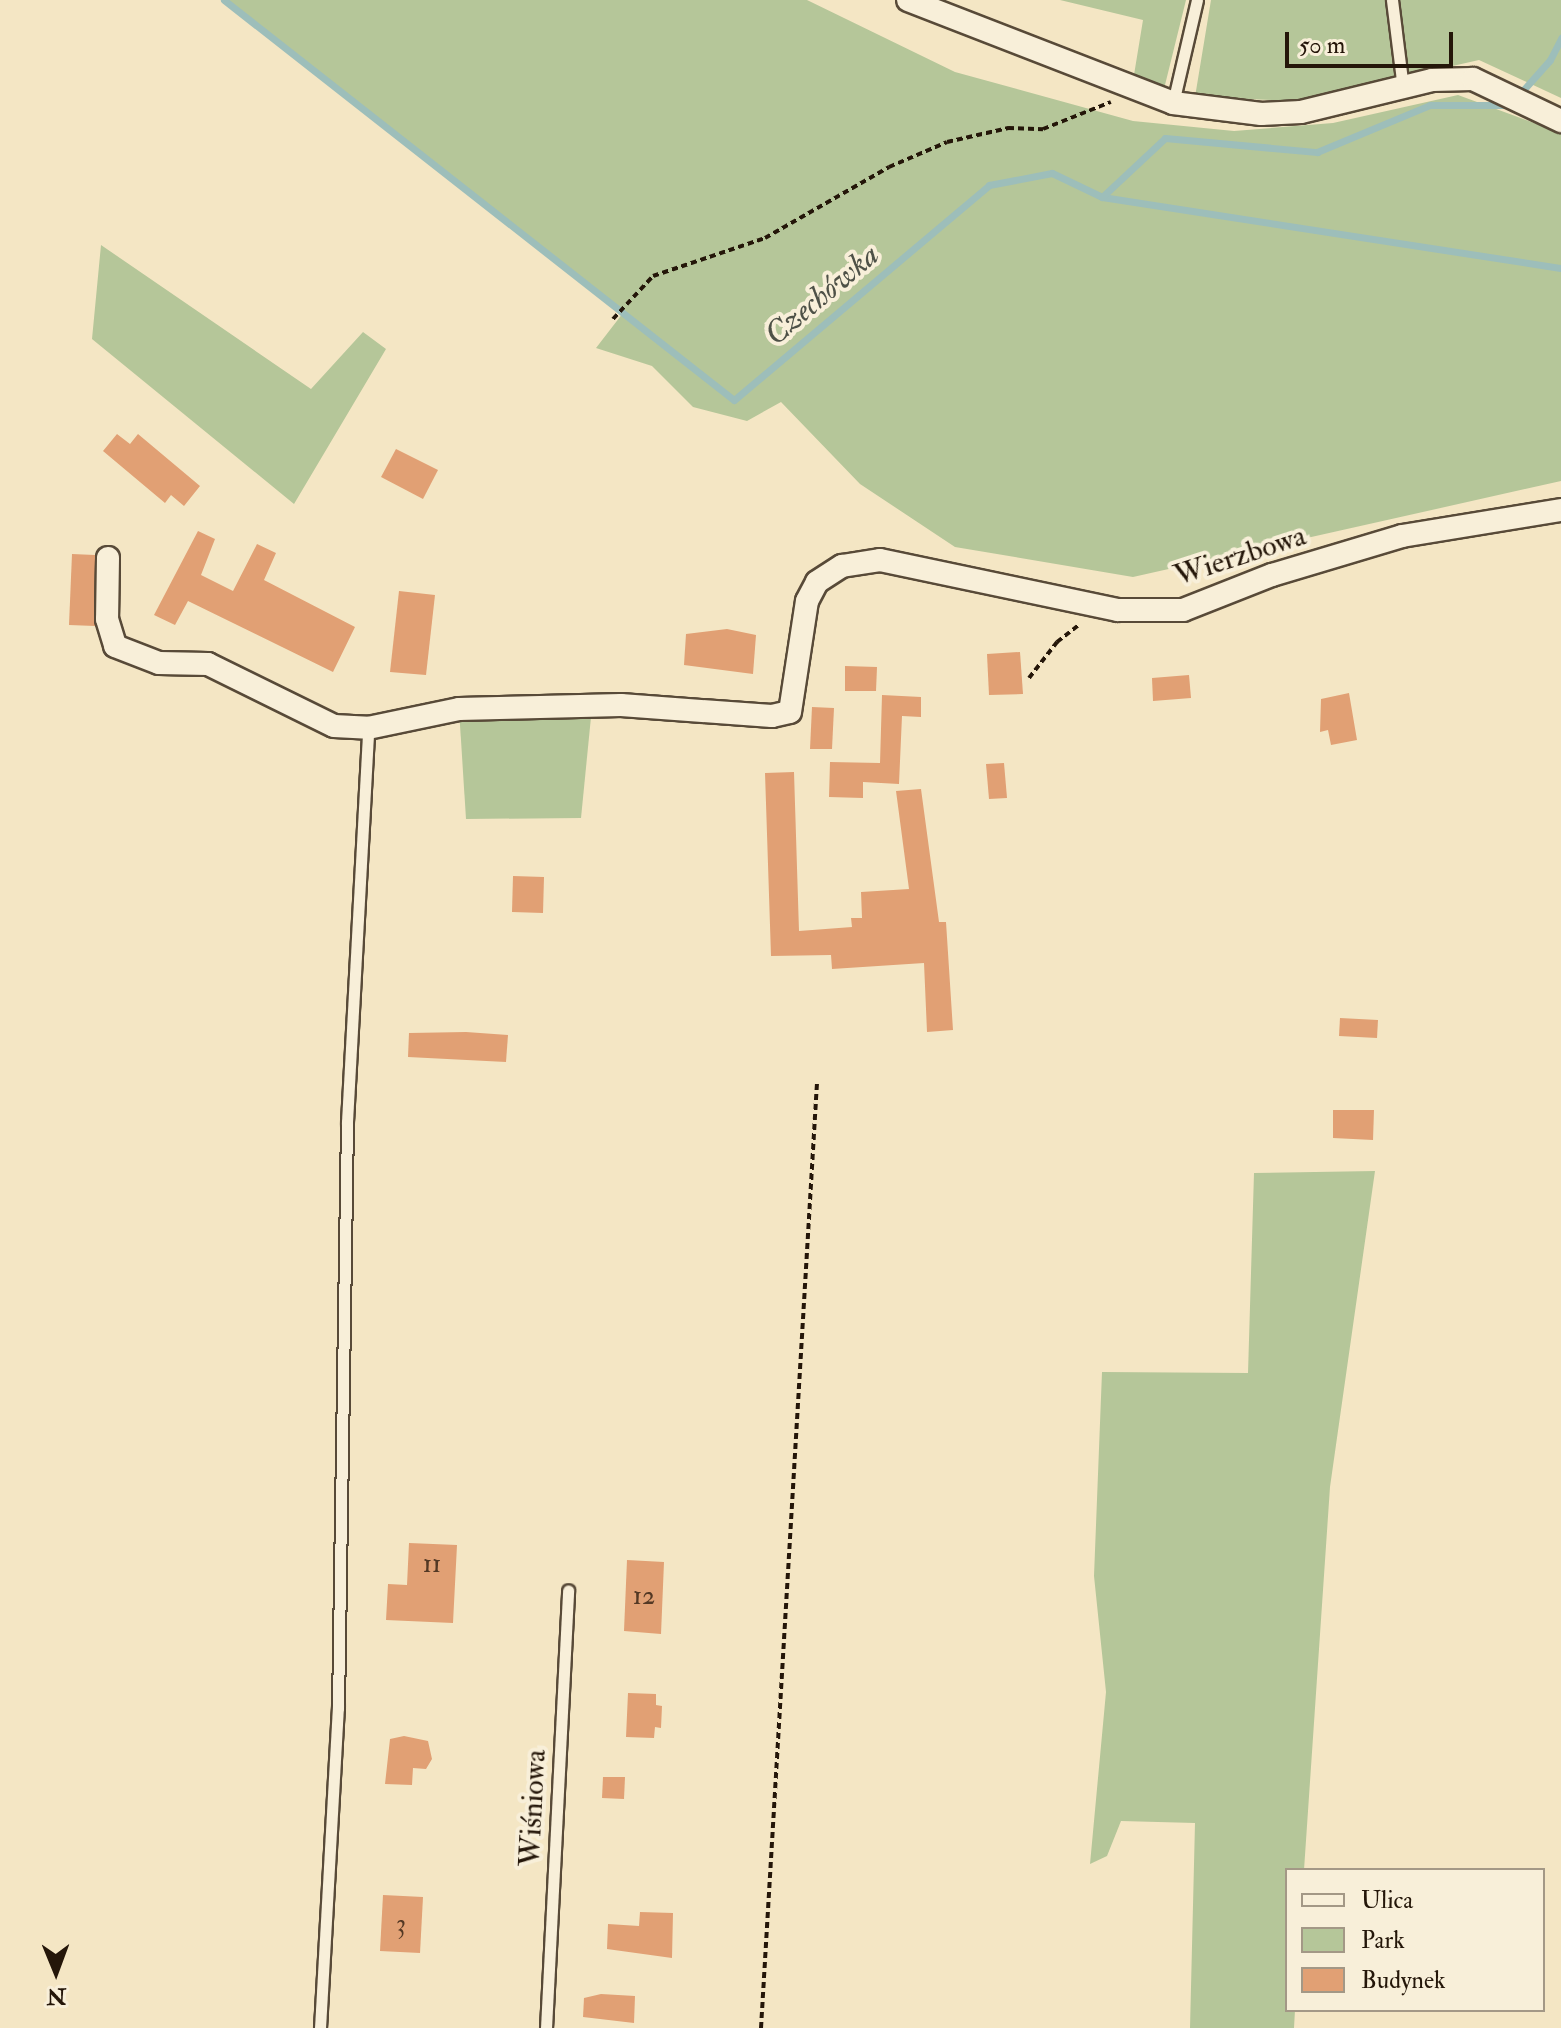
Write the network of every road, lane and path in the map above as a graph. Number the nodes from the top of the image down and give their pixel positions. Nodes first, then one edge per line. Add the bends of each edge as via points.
1 (908, 0) edge
2 (1197, 0) edge
3 (1392, 0) edge
4 (1403, 88) junction
5 (1136, 92) junction
6 (1173, 103) junction
7 (1561, 121) edge
8 (613, 319) dead end
9 (1561, 510) edge
10 (108, 558) dead end
11 (1118, 610) junction
12 (1029, 678) dead end
13 (368, 728) junction
14 (817, 1084) dead end
15 (568, 1591) dead end
16 (320, 2028) edge
17 (546, 2028) edge
18 (761, 2028) edge

1 - 5 street
2 - 6 lane
3 - 4 lane
4 - 6 street via 1301,112 1261,114
4 - 7 street via 1460,78 1503,91
5 - 6 street
5 - 8 path via 1043,129 1008,128 947,142 889,167 765,238 653,276
9 - 11 street, Wierzbowa via 1402,536 1272,575 1183,610
10 - 13 street via 107,619 115,646 159,663 208,664 334,726
11 - 12 path via 1086,619 1057,642
11 - 13 street, Wierzbowa via 880,560 842,566 817,582 807,601 790,712 772,716 621,705 459,709
13 - 16 lane via 347,1138 338,1708
14 - 18 path
15 - 17 lane, Wiśniowa

